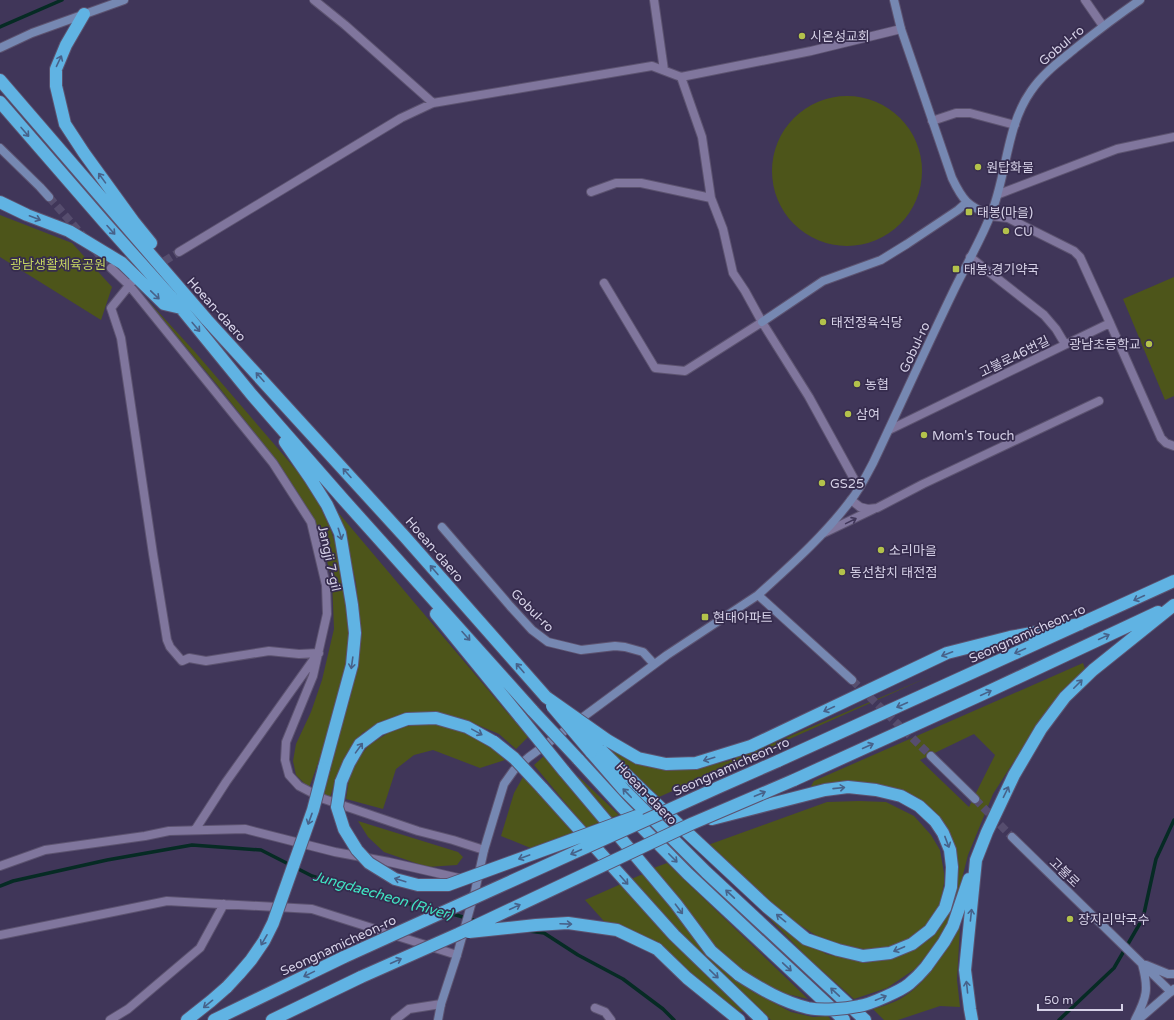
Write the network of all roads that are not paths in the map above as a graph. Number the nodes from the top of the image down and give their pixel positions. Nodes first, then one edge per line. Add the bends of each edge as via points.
1 (124, 0) edge
2 (314, 0) edge
3 (654, 0) edge
4 (894, 0) edge
5 (1085, 0) edge
6 (1134, 2) edge
7 (84, 14) junction
8 (1103, 26) junction
9 (901, 29) junction
10 (0, 48) edge
11 (664, 70) junction
12 (681, 77) junction
13 (0, 80) edge
14 (0, 102) edge
15 (433, 103) junction
16 (932, 121) junction
17 (1015, 125) junction
18 (1174, 137) edge
19 (0, 148) edge
20 (591, 192) dead end
21 (999, 194) junction
22 (49, 197) tunnel mouth
23 (711, 198) junction
24 (0, 202) edge
25 (967, 202) junction
26 (991, 216) junction
27 (179, 252) tunnel mouth
28 (970, 258) junction
29 (111, 268) tunnel mouth
30 (131, 283) junction
31 (604, 283) dead end
32 (180, 288) junction
33 (181, 308) junction
34 (762, 322) junction
35 (1110, 324) junction
36 (1065, 344) junction
37 (252, 395) junction
38 (1099, 401) dead end
39 (888, 430) junction
40 (1174, 446) edge
41 (859, 488) junction
42 (343, 499) junction
43 (851, 500) junction
44 (877, 508) junction
45 (442, 527) dead end
46 (824, 533) junction
47 (1174, 581) edge
48 (758, 595) junction
49 (1174, 605) edge
50 (1080, 624) junction
51 (319, 652) junction
52 (654, 664) junction
53 (852, 680) tunnel mouth
54 (546, 697) junction
55 (598, 746) junction
56 (931, 756) tunnel mouth
57 (719, 787) junction
58 (975, 799) tunnel mouth
59 (691, 824) junction
60 (195, 830) junction
61 (1012, 837) tunnel mouth
62 (484, 850) junction
63 (976, 860) junction
64 (0, 866) edge
65 (476, 886) junction
66 (224, 904) junction
67 (458, 934) junction
68 (0, 935) edge
69 (457, 955) junction
70 (1141, 963) junction
71 (1174, 974) edge
72 (1172, 991) edge
73 (441, 1004) junction
74 (594, 1008) dead end
75 (761, 1019) edge
76 (865, 1019) edge
77 (110, 1020) edge
78 (187, 1020) edge
79 (214, 1020) edge
80 (272, 1020) edge
81 (395, 1020) edge
82 (438, 1020) edge
83 (611, 1020) edge
84 (739, 1020) edge
85 (844, 1020) edge
86 (972, 1020) edge
87 (1136, 1020) edge

1 - 7 street
2 - 15 street
3 - 11 street
4 - 9 street
5 - 8 street
6 - 8 street, Gobul-ro
7 - 10 street
32 -> 7 highway via 177,274 134,222 65,124 56,86 56,69
8 - 17 street, Gobul-ro via 1040,79 1030,92
9 - 12 street via 810,51
9 - 16 street
11 - 12 street
11 - 15 street via 652,66
12 - 23 street via 702,137
13 - 32 highway, Hoean-daero
14 -> 33 highway, Hoean-daero
15 - 27 street via 401,118
16 - 17 street via 956,113 970,113
16 - 25 street via 952,178
17 - 21 street, Gobul-ro
18 - 21 street via 1118,149
19 - 22 street
20 - 23 street via 616,183 641,184
21 - 26 street, Gobul-ro
23 - 34 street via 723,229 733,273
24 -> 33 highway via 69,231 122,262 164,304
25 - 26 street
25 - 34 street via 881,260 823,281
26 - 28 street, Gobul-ro
26 - 35 street via 1008,218 1074,251 1080,257
28 - 36 street via 1044,315
28 - 39 street, Gobul-ro
29 - 30 street, Jangji 7-gil
30 - 51 street, Jangji 7-gil via 273,463 311,522 326,585 327,614
30 - 51 street via 111,308 121,338 153,554 170,647 182,661 190,658 206,661 269,651 298,654
31 - 34 street via 655,368 685,371
54 -> 32 highway, Hoean-daero
33 -> 37 highway, Hoean-daero
34 - 41 street via 810,397
35 - 36 street, 고불로46번길
35 - 40 street via 1160,438
36 - 39 street, 고불로46번길
37 - 42 highway, Hoean-daero
37 -> 78 highway, bridge via 310,478 340,533 352,605 352,665 313,810 273,923 251,960 228,987
38 - 44 street
39 - 41 street, Gobul-ro
41 - 43 street, Gobul-ro
42 -> 63 highway, bridge via 564,772 676,904 711,951 759,988 786,1001 809,1008 830,1009 860,1006 908,985 926,967 953,926
42 -> 85 highway, Hoean-daero, bridge via 622,806 688,874
43 - 44 street via 860,507
43 - 46 street, Gobul-ro
46 -> 44 street
45 - 52 street, Gobul-ro via 528,626 548,642 581,650 625,647 643,652
46 - 48 street, Gobul-ro
47 -> 50 highway, Seongnamicheon-ro
48 - 52 street, Gobul-ro
48 - 53 street
59 -> 49 highway, bridge via 794,780
63 -> 49 highway via 1014,775 1041,729 1065,697
50 -> 55 highway via 1010,637 947,653 751,746 696,763 666,764
50 -> 57 highway, Seongnamicheon-ro, bridge
51 - 60 street via 226,782
51 - 62 street, Jangji 7-gil via 313,676 286,742 285,760 289,775 299,786 324,799
52 - 62 street, Gobul-ro via 514,770 504,784
54 - 55 highway, bridge
54 - 55 highway, Hoean-daero, bridge via 556,712
59 -> 55 highway, bridge via 825,790 848,787 901,796 919,806 935,821 950,850 951,887 945,908 930,930 912,944 890,953 863,956 806,939 767,907
76 -> 55 highway, Hoean-daero via 706,872 624,790
56 - 58 street
57 -> 75 highway, bridge via 513,861 448,885 418,885 395,879 369,863 344,829 337,807 341,782 349,763 360,744 380,729 407,719 436,718 467,727 494,742 514,758 542,788 674,935
57 -> 79 highway, Seongnamicheon-ro, bridge via 344,957
67 -> 59 highway, bridge
60 - 64 street via 169,831 45,850
60 - 65 street via 245,829 335,852 390,862
61 - 70 street, 고불로
62 - 65 street
86 -> 63 highway via 965,970
65 - 69 street, bridge
66 - 68 street via 167,901
66 - 69 street via 312,909
66 - 77 street via 200,948 128,1009
80 -> 67 highway, bridge
67 -> 84 highway, bridge via 568,923 617,930 657,949 686,978
69 - 73 street
70 - 71 street
70 - 72 street
70 - 87 street via 1146,978 1146,992
72 - 87 street
73 - 81 street via 409,1008
73 - 82 street
74 - 83 street via 605,1012

